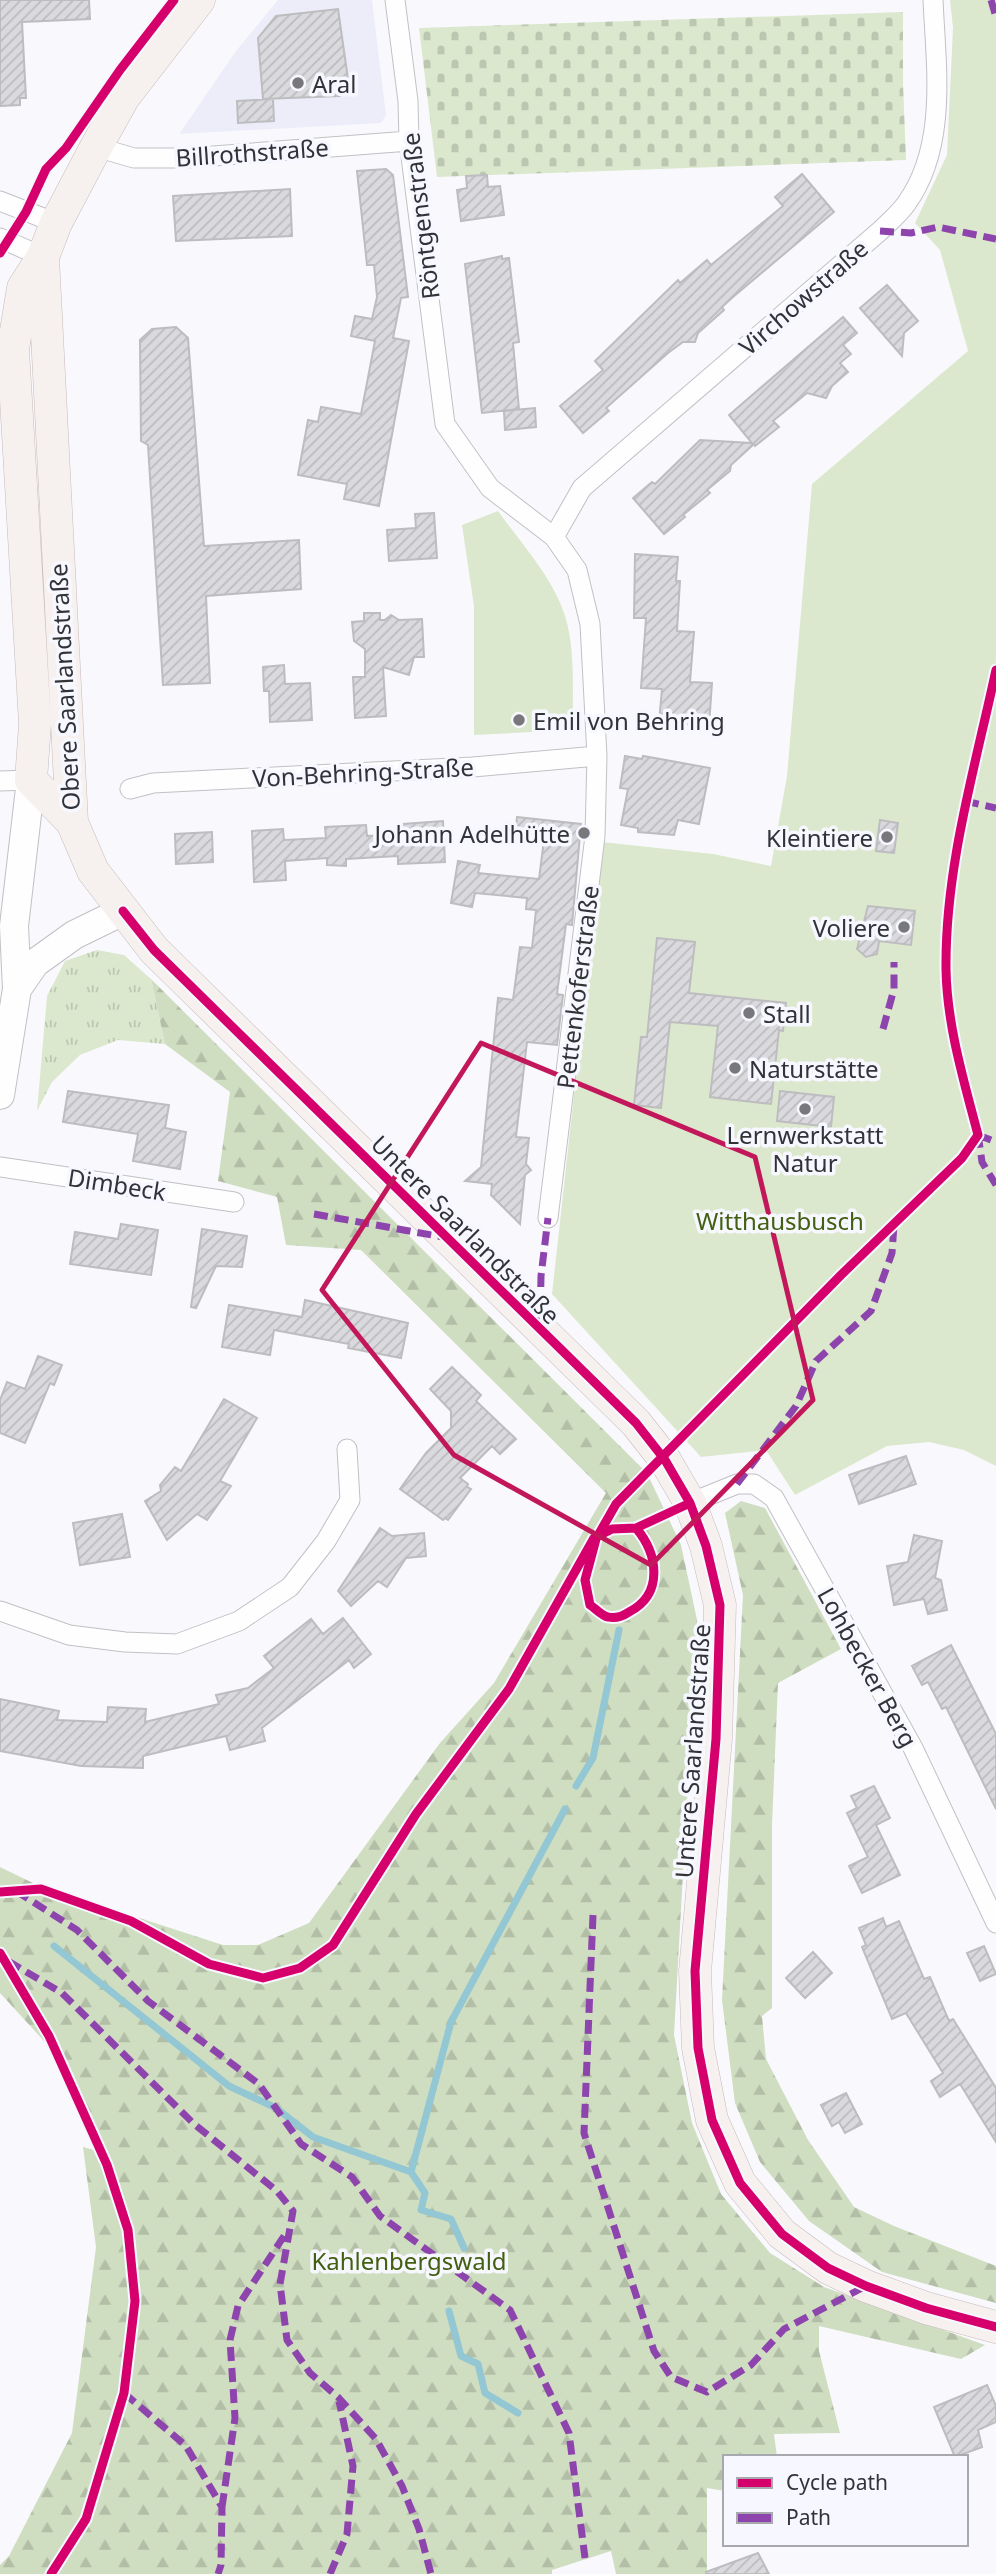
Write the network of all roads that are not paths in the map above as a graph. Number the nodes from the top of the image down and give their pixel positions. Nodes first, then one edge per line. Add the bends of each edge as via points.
1 (199, 0) edge
2 (395, 0) edge
3 (933, 0) edge
4 (409, 141) junction
5 (96, 147) junction
6 (0, 201) edge
7 (57, 223) junction
8 (0, 238) edge
9 (43, 257) junction
10 (449, 432) joint
11 (554, 537) junction
12 (597, 756) junction
13 (31, 780) junction
14 (0, 781) edge
15 (130, 789) dead end
16 (72, 822) junction
17 (123, 911) junction
18 (17, 989) junction
19 (0, 1096) edge
20 (0, 1167) edge
21 (234, 1202) dead end
22 (548, 1218) dead end
23 (347, 1450) dead end
24 (690, 1503) junction
25 (0, 1611) edge
26 (996, 1923) edge
27 (996, 2327) edge

1 - 5 main road, Obere Saarlandstraße via 124,97
2 - 4 street, Röntgenstraße
3 - 11 street, Virchowstraße via 935,132 906,204 582,488
4 - 5 street, Billrothstraße via 187,158 134,158
4 - 10 street, Röntgenstraße
5 - 7 main road, Obere Saarlandstraße
6 - 7 street
7 - 9 main road, Obere Saarlandstraße
8 - 9 street
9 - 13 main road, Obere Saarlandstraße via 23,288 13,349 35,724
9 - 16 main road, Obere Saarlandstraße
10 - 11 street, Pettenkoferstraße via 490,488
11 - 12 street, Pettenkoferstraße via 577,570 590,624
12 - 15 street, Von-Behring-Straße via 153,783
12 - 22 street, Pettenkoferstraße via 595,836
13 - 14 street
13 - 16 main road, Obere Saarlandstraße
13 - 18 main road via 14,926
16 - 17 main road, Untere Saarlandstraße via 93,871
17 - 18 main road via 74,935 35,963
17 - 24 main road, Untere Saarlandstraße via 154,950 636,1423
18 - 19 main road
20 - 21 street, Dimbeck
23 - 25 street via 350,1500 326,1541 290,1587 239,1621 177,1644 125,1642 69,1635
24 - 26 street, Lohbecker Berg via 737,1484 754,1484 774,1498 913,1748
24 - 27 main road, Untere Saarlandstraße via 720,1605 716,1739 695,1971 698,2048 712,2120 740,2183 782,2234 828,2268 926,2308

